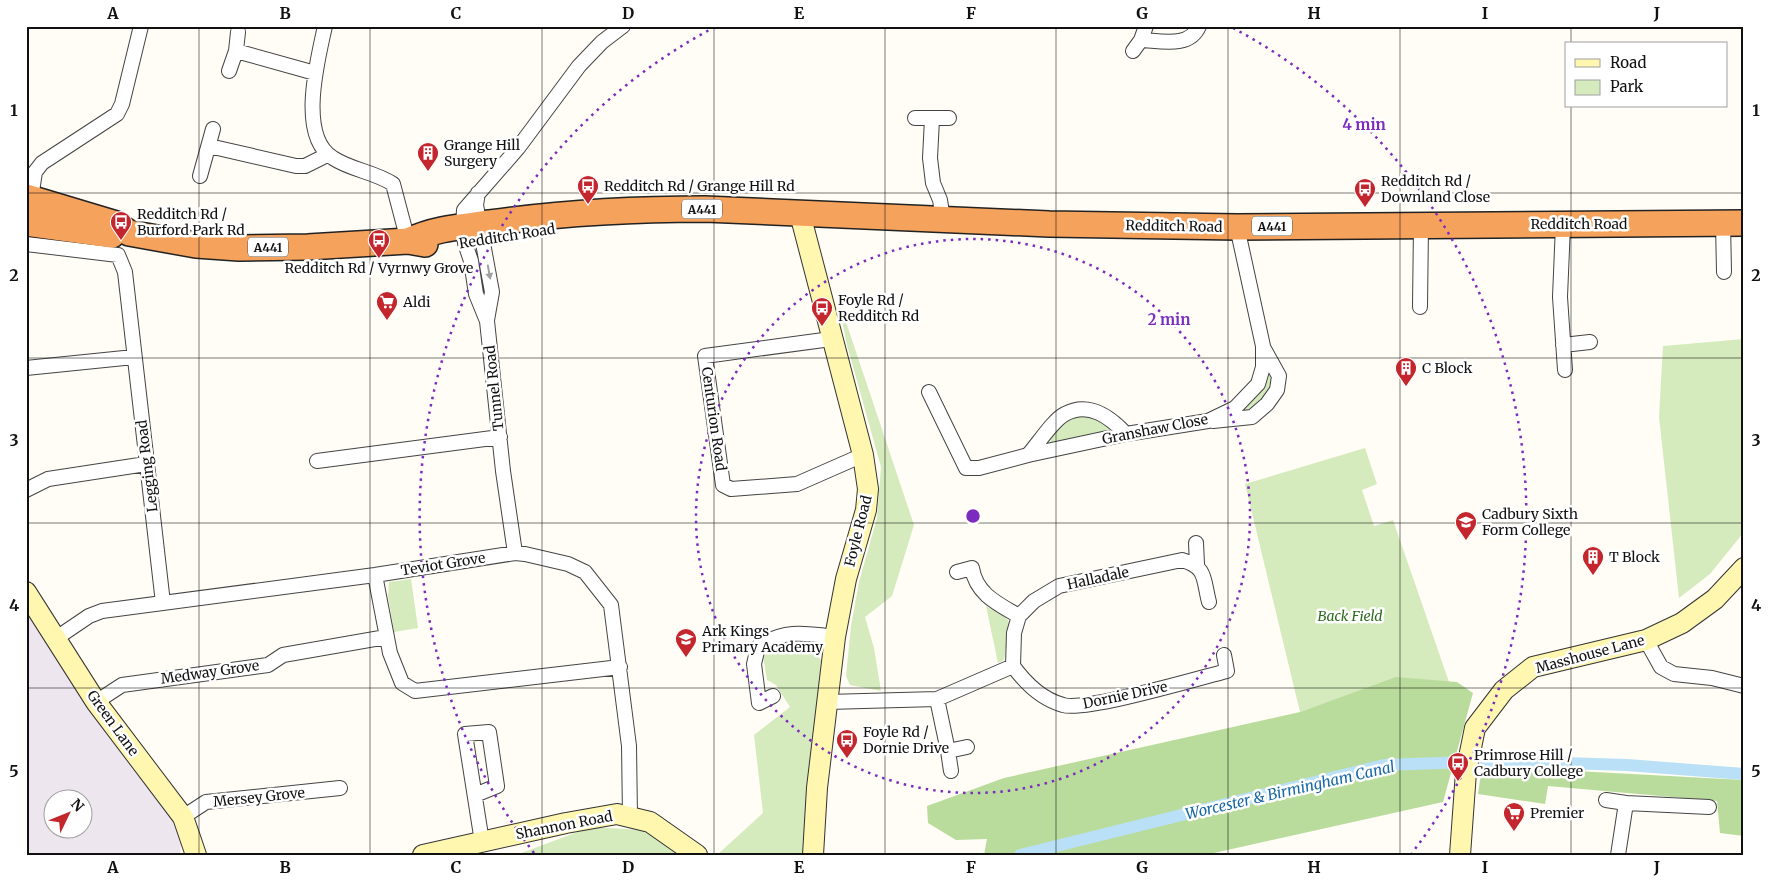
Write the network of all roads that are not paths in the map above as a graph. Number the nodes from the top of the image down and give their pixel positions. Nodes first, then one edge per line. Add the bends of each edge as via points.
1 (141, 26) edge
2 (325, 26) edge
3 (623, 26) edge
4 (1146, 26) edge
5 (1199, 26) edge
6 (238, 32) dead end
7 (236, 51) junction
8 (229, 71) dead end
9 (315, 73) junction
10 (915, 118) dead end
11 (949, 118) dead end
12 (932, 119) junction
13 (214, 129) dead end
14 (209, 146) junction
15 (327, 154) junction
16 (200, 176) dead end
17 (37, 209) edge
18 (800, 214) junction
19 (943, 219) junction
20 (1734, 223) edge
21 (1421, 225) junction
22 (1563, 225) junction
23 (1237, 226) junction
24 (473, 233) junction
25 (408, 240) junction
26 (26, 244) edge
27 (1724, 272) dead end
28 (1420, 307) dead end
29 (831, 339) junction
30 (1590, 342) dead end
31 (1564, 345) junction
32 (1263, 346) junction
33 (134, 357) junction
34 (26, 368) edge
35 (1565, 370) dead end
36 (929, 392) dead end
37 (1208, 421) junction
38 (1126, 434) junction
39 (500, 437) junction
40 (863, 455) junction
41 (1028, 455) junction
42 (317, 461) dead end
43 (146, 464) junction
44 (26, 490) edge
45 (1196, 544) dead end
46 (515, 553) junction
47 (1197, 564) junction
48 (1744, 568) edge
49 (957, 572) dead end
50 (375, 575) junction
51 (26, 592) edge
52 (1209, 602) dead end
53 (162, 603) junction
54 (1019, 616) junction
55 (386, 637) junction
56 (835, 637) junction
57 (55, 639) junction
58 (1646, 640) junction
59 (1224, 655) dead end
60 (1013, 666) junction
61 (620, 667) junction
62 (1744, 686) edge
63 (773, 696) dead end
64 (937, 699) junction
65 (96, 702) junction
66 (827, 702) junction
67 (967, 747) dead end
68 (948, 751) junction
69 (952, 771) dead end
70 (340, 788) dead end
71 (475, 794) dead end
72 (1606, 800) dead end
73 (1626, 803) junction
74 (1709, 807) dead end
75 (630, 816) junction
76 (183, 817) junction
77 (482, 842) junction
78 (196, 855) edge
79 (423, 855) edge
80 (697, 855) edge
81 (813, 855) edge
82 (1460, 855) edge
83 (1618, 855) edge

1 - 17 street via 117,114 42,163 35,172
2 - 9 street
3 - 24 street via 579,66 518,148 464,210
4 - 5 street via 1137,46 1185,41 1196,33
6 - 7 street
7 - 8 street
7 - 9 street
9 - 15 street via 311,108 319,141
10 - 12 street
11 - 12 street
12 - 19 street via 930,158
13 - 14 street
14 - 15 street via 296,166 305,166
14 - 16 street
15 - 25 street via 393,184
17 - 25 highway, Redditch Road / A441 via 116,224 129,232 187,244 239,248 308,247
18 - 19 highway, Redditch Road / A441
18 - 24 highway, Redditch Road / A441 via 705,209 604,212 571,226
18 - 29 street, Foyle Road
19 - 23 highway, Redditch Road / A441
20 - 22 highway, Redditch Road / A441
20 - 27 street
21 - 22 highway, Redditch Road / A441
21 - 23 highway, Redditch Road / A441
21 - 28 street
22 - 31 street via 1560,297
23 - 32 street, Granshaw Close
24 - 25 highway, Redditch Road / A441 via 430,245
24 - 39 street, Tunnel Road via 492,292 487,321
26 - 33 street, Legging Road via 118,255 126,272
29 - 40 street, Foyle Road
29 - 40 street, Centurion Road via 705,356 723,485 731,489 797,484
30 - 31 street
31 - 35 street
32 - 37 street, Granshaw Close via 1263,367 1258,384 1235,408
32 - 37 street via 1279,376 1278,390 1252,417
33 - 34 street
33 - 43 street, Legging Road
36 - 41 street, Granshaw Close via 966,468 979,468
37 - 38 street, Granshaw Close
38 - 41 street, Granshaw Close
38 - 41 street via 1109,417 1087,408 1064,414
39 - 42 street
39 - 46 street, Tunnel Road
40 - 56 street, Foyle Road via 868,489 866,510 846,579
43 - 44 street via 48,479
43 - 53 street, Legging Road
45 - 47 street
46 - 50 street, Teviot Grove
46 - 61 street, Teviot Grove via 568,564 585,572 598,586 611,606
47 - 52 street
47 - 54 street, Halladale via 1182,560 1059,586 1034,600
48 - 58 street, Masshouse Lane via 1716,599 1682,623
49 - 54 street via 972,568 974,580 989,599
50 - 53 street, Teviot Grove
50 - 55 street
51 - 57 street, Green Lane
53 - 57 street, Teviot Grove via 102,611
54 - 60 street via 1014,633
55 - 61 street via 402,683 414,691
55 - 65 street, Medway Grove via 283,654 268,665 122,685
56 - 63 street via 808,634 773,636 758,647 754,664 759,703
56 - 66 street, Foyle Road
57 - 65 street, Green Lane
58 - 62 street via 1661,667 1674,674
58 - 82 street, Masshouse Lane via 1534,667 1495,700 1475,728 1466,772
59 - 60 street, Dornie Drive via 1227,671 1091,704 1065,706 1042,696
60 - 64 street
61 - 75 street, Teviot Grove via 629,746
64 - 66 street
64 - 68 street
65 - 76 street, Green Lane
66 - 81 street, Foyle Road via 816,788
67 - 68 street
68 - 69 street
70 - 76 street, Mersey Grove via 206,802
71 - 77 street
72 - 73 street
73 - 74 street
73 - 83 street
75 - 77 street, Shannon Road via 617,814
75 - 80 street, Shannon Road via 650,822
76 - 78 street, Green Lane
77 - 79 street, Shannon Road

